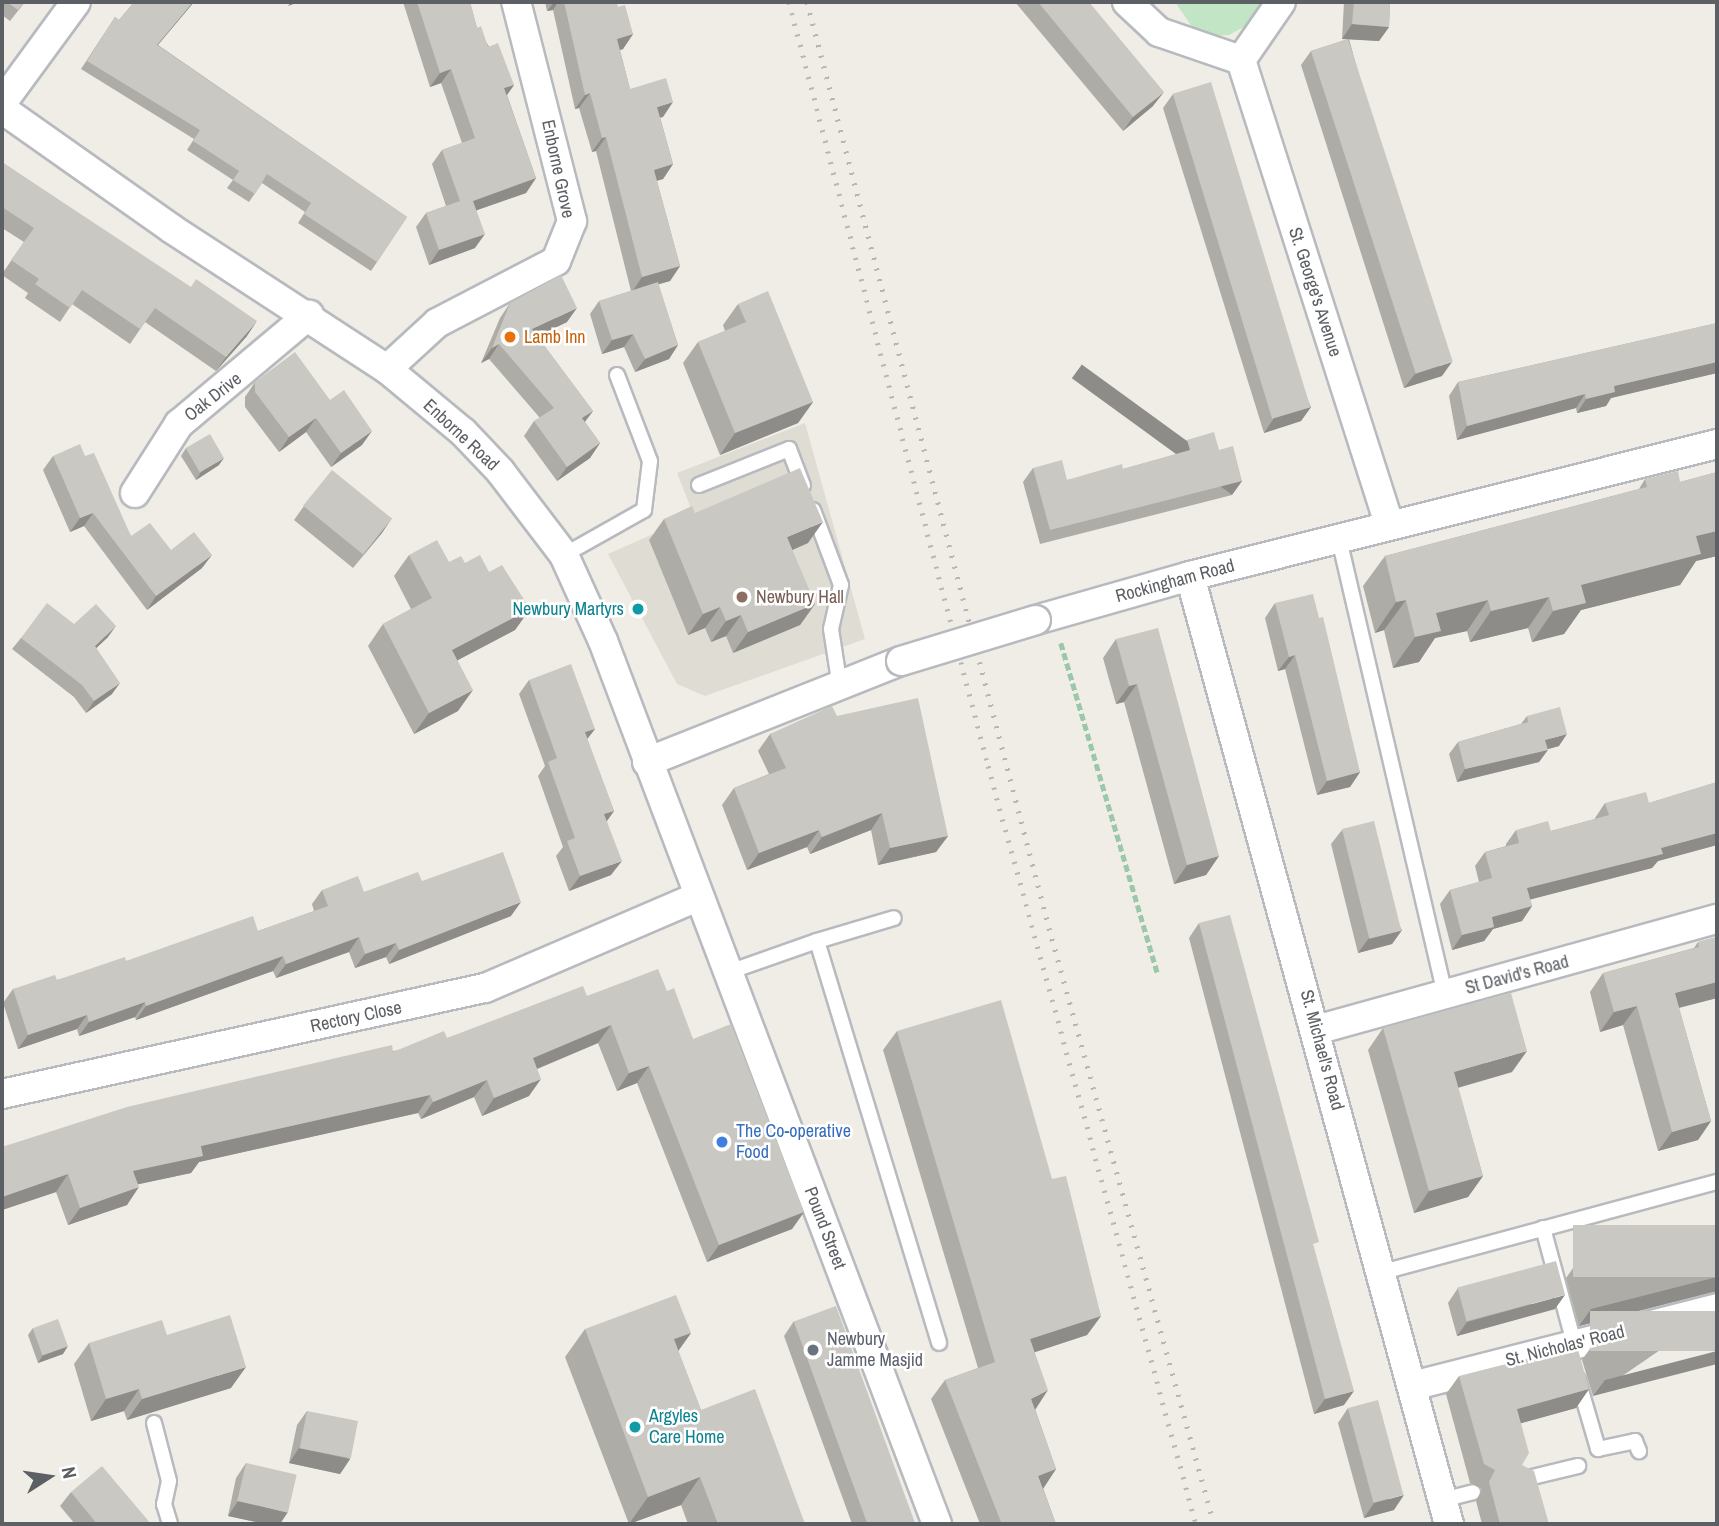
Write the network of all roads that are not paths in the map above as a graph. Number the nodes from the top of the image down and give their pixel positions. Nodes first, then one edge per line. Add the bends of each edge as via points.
1 (76, 2) edge
2 (516, 2) edge
3 (1127, 2) edge
4 (1281, 2) edge
5 (1241, 60) junction
6 (2, 103) edge
7 (2, 109) edge
8 (309, 315) junction
9 (387, 369) junction
10 (617, 375) dead end
11 (1717, 444) edge
12 (699, 485) dead end
13 (135, 493) dead end
14 (1389, 525) junction
15 (1339, 539) junction
16 (564, 555) junction
17 (1190, 576) junction
18 (840, 687) junction
19 (647, 762) junction
20 (697, 897) junction
21 (894, 918) dead end
22 (1717, 919) edge
23 (711, 933) joint
24 (817, 942) junction
25 (726, 973) junction
26 (1445, 994) junction
27 (1316, 1030) junction
28 (2, 1094) edge
29 (1717, 1182) edge
30 (1543, 1228) junction
31 (1383, 1272) junction
32 (1717, 1308) edge
33 (939, 1343) dead end
34 (1571, 1344) junction
35 (1412, 1386) junction
36 (154, 1423) dead end
37 (1639, 1451) dead end
38 (1578, 1466) dead end
39 (1518, 1481) edge
40 (1473, 1493) dead end
41 (1446, 1512) edge
42 (170, 1524) edge
43 (937, 1524) edge

1 - 6 street
2 - 9 street, Enborne Grove via 572,221 556,261 437,323
3 - 5 street via 1159,32
4 - 5 street
5 - 14 street, St. George's Avenue
7 - 8 street, Enborne Road via 172,229
8 - 9 street, Enborne Road
8 - 13 street, Oak Drive via 179,424
9 - 16 street, Enborne Road via 491,461
10 - 16 lane via 650,461 644,510
11 - 14 street, Rockingham Road
12 - 18 lane via 789,449 841,585 831,629
14 - 15 street, Rockingham Road
15 - 17 street, Rockingham Road
15 - 26 lane
16 - 19 street, Enborne Road via 599,630
17 - 18 street, Rockingham Road, bridge via 901,661
17 - 27 street, St. Michael's Road
18 - 19 street, Rockingham Road
19 - 20 street, Enborne Road
20 - 23 street, Enborne Road
20 - 28 street, Rectory Close via 485,988
21 - 24 lane
22 - 26 street, St David's Road
23 - 25 street, Pound Street
24 - 25 lane
24 - 33 lane
25 - 43 street, Pound Street
26 - 27 street, St David's Road
27 - 31 street, St. Michael's Road
29 - 30 lane
30 - 31 lane
30 - 34 lane
31 - 35 street, St. Michael's Road
32 - 34 street, St. Nicholas' Road
34 - 35 street, St. Nicholas' Road
34 - 37 lane via 1598,1449 1635,1441
35 - 41 street, St. Michael's Road
36 - 42 lane via 169,1481 164,1504
38 - 39 lane
40 - 41 lane

